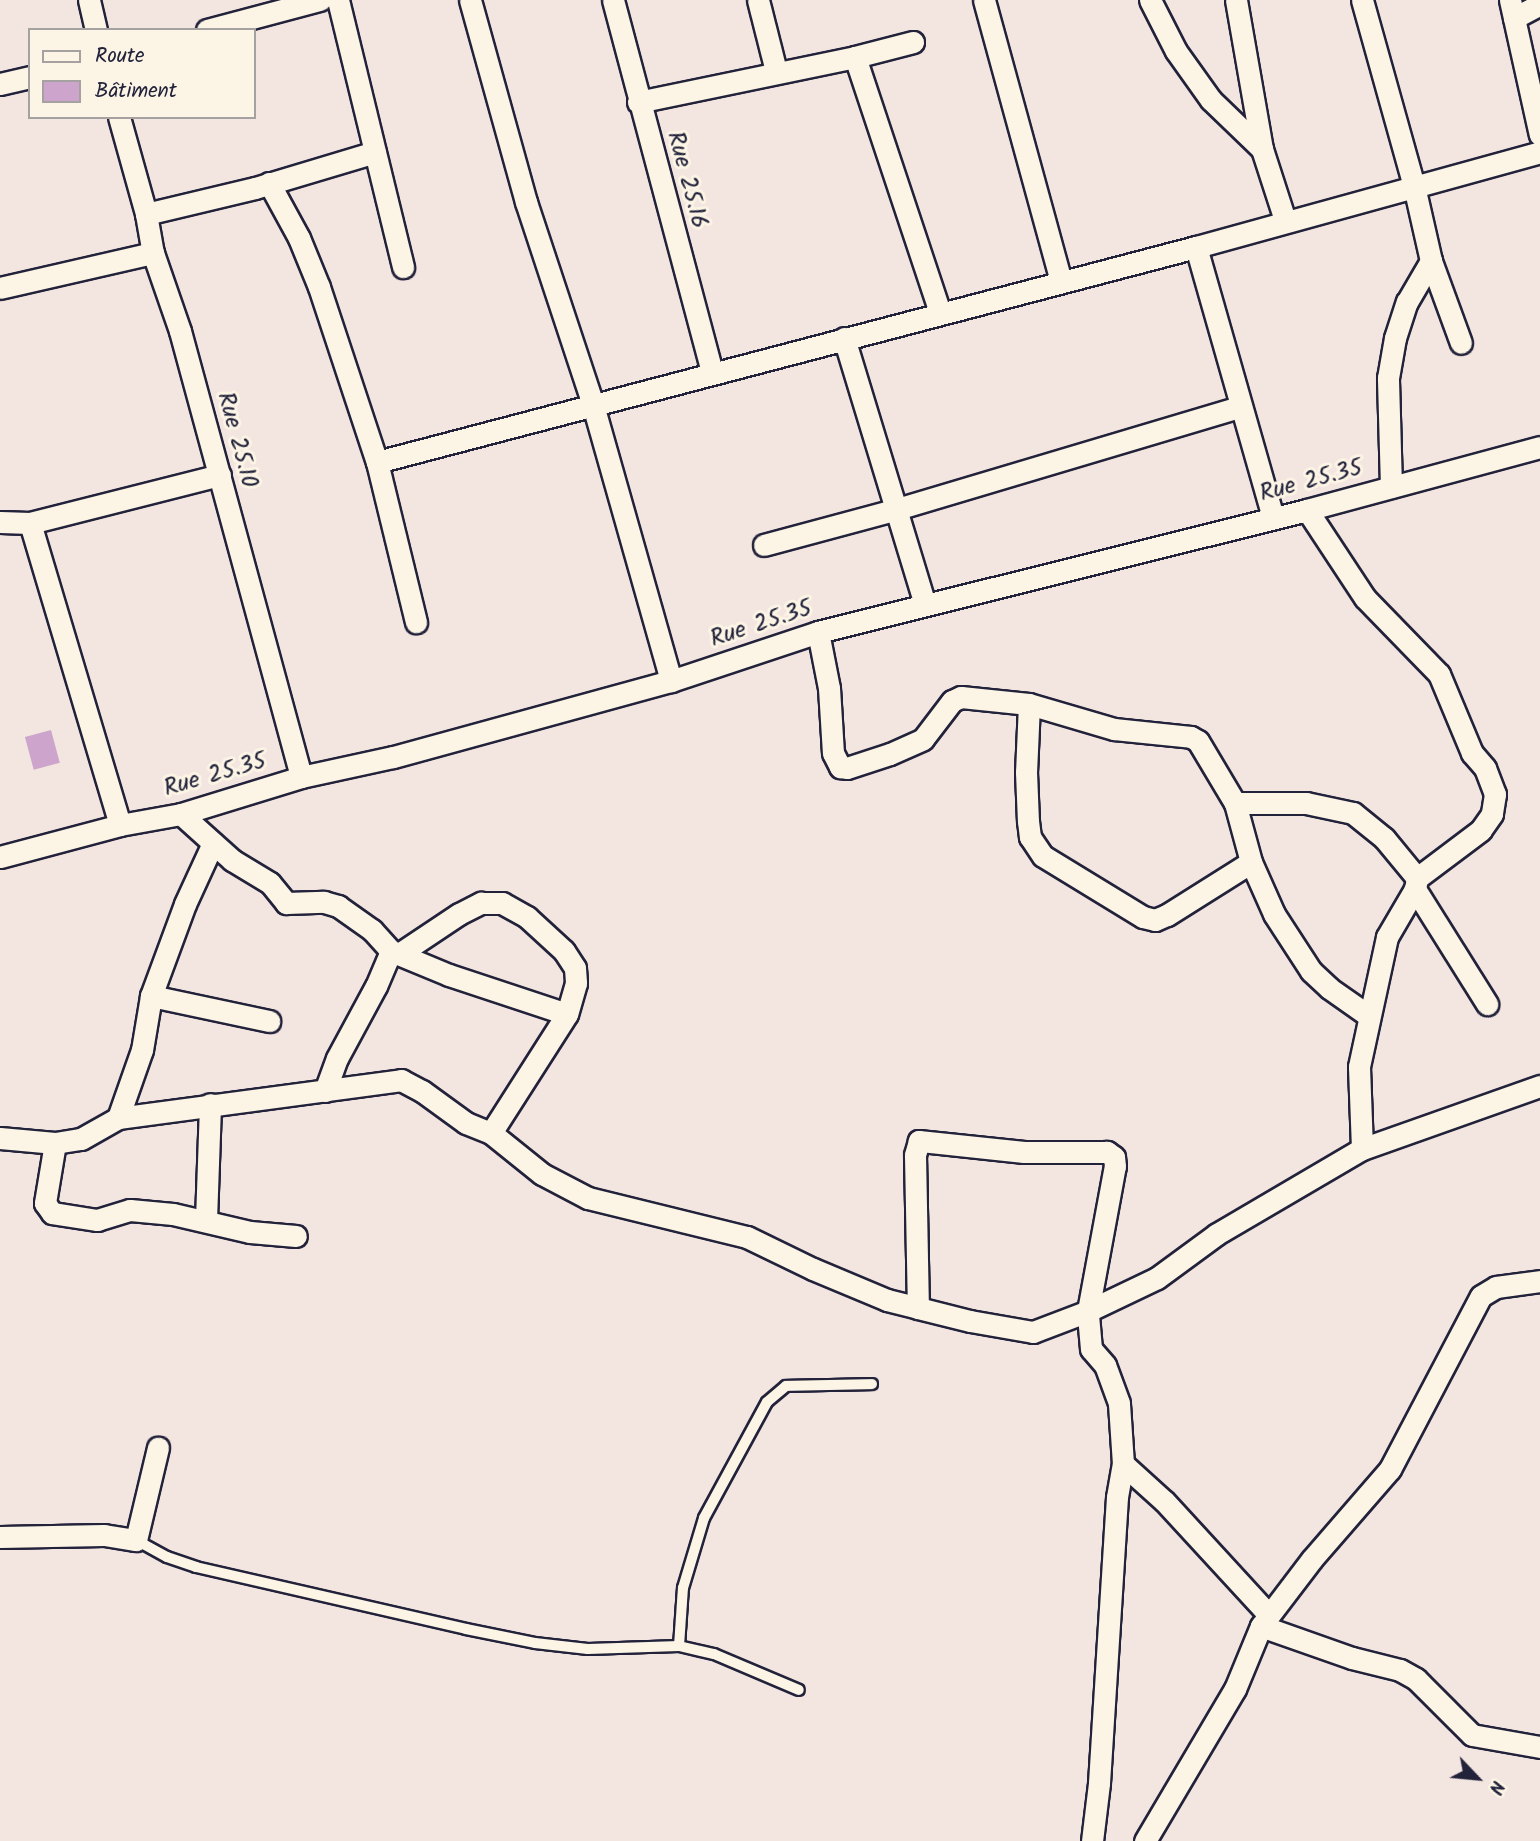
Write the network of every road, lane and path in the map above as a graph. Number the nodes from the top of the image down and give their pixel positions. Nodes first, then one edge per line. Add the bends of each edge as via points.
1 (89, 0) edge
2 (320, 0) edge
3 (338, 0) edge
4 (470, 0) edge
5 (613, 0) edge
6 (758, 0) edge
7 (984, 0) edge
8 (1150, 0) edge
9 (1237, 0) edge
10 (1362, 0) edge
11 (1540, 4) edge
12 (248, 9) edge
13 (1512, 9) edge
14 (96, 28) edge
15 (211, 28) edge
16 (913, 42) dead end
17 (855, 57) junction
18 (776, 71) junction
19 (28, 77) edge
20 (0, 84) edge
21 (638, 102) junction
22 (120, 119) edge
23 (1540, 135) edge
24 (1262, 149) junction
25 (375, 152) junction
26 (1540, 152) edge
27 (269, 183) junction
28 (1413, 186) junction
29 (146, 214) junction
30 (1285, 220) junction
31 (1196, 247) junction
32 (153, 253) junction
33 (1431, 261) junction
34 (403, 267) dead end
35 (1061, 281) junction
36 (0, 288) edge
37 (940, 312) junction
38 (844, 338) junction
39 (1461, 343) dead end
40 (712, 373) junction
41 (593, 405) junction
42 (1240, 407) junction
43 (1540, 447) edge
44 (376, 462) junction
45 (220, 475) junction
46 (1391, 487) junction
47 (897, 509) junction
48 (1307, 510) junction
49 (1273, 518) junction
50 (0, 522) edge
51 (30, 523) junction
52 (764, 545) dead end
53 (925, 605) junction
54 (416, 622) dead end
55 (818, 632) junction
56 (671, 681) junction
57 (1029, 704) junction
58 (300, 777) junction
59 (1235, 803) junction
60 (181, 814) junction
61 (120, 825) junction
62 (213, 843) junction
63 (0, 857) edge
64 (1251, 862) junction
65 (1416, 883) junction
66 (395, 953) junction
67 (151, 996) junction
68 (1486, 1004) dead end
69 (568, 1014) junction
70 (1370, 1016) junction
71 (269, 1021) dead end
72 (1540, 1086) edge
73 (325, 1091) junction
74 (210, 1104) junction
75 (118, 1118) junction
76 (491, 1133) junction
77 (0, 1138) edge
78 (55, 1143) junction
79 (1362, 1149) junction
80 (206, 1220) junction
81 (296, 1236) dead end
82 (1540, 1281) edge
83 (918, 1308) junction
84 (1087, 1311) junction
85 (872, 1384) dead end
86 (158, 1448) dead end
87 (1123, 1464) junction
88 (0, 1536) edge
89 (135, 1540) junction
90 (1265, 1620) junction
91 (679, 1646) junction
92 (799, 1690) dead end
93 (1540, 1747) edge
94 (1092, 1841) edge
95 (1145, 1841) edge

1 - 14 street
2 - 12 street
3 - 25 street
4 - 41 street via 526,202
5 - 21 street, Rue 25.16
6 - 18 street
7 - 35 street
8 - 24 street via 1176,51 1211,100
9 - 24 street
10 - 28 street
11 - 13 street
12 - 15 street
13 - 23 street
16 - 17 street
17 - 18 street
17 - 37 street
18 - 21 street
19 - 20 street
21 - 40 street, Rue 25.16
22 - 29 street, Rue 25.10
24 - 30 street
25 - 27 street
25 - 34 street
26 - 28 street
27 - 29 street
27 - 44 street via 299,237 319,287
28 - 30 street
28 - 33 street
29 - 32 street, Rue 25.10
30 - 31 street
31 - 35 street
31 - 42 street
32 - 36 street
32 - 45 street, Rue 25.10
33 - 39 street
33 - 46 street via 1395,338 1388,378
35 - 37 street
37 - 38 street
38 - 40 street
38 - 47 street
40 - 41 street
41 - 44 street
41 - 56 street
42 - 47 street
42 - 49 street
43 - 46 street, Rue 25.35
44 - 54 street
45 - 51 street
45 - 58 street, Rue 25.10
46 - 48 street, Rue 25.35
47 - 52 street
47 - 53 street
48 - 49 street, Rue 25.35
48 - 65 street via 1365,598 1439,674 1472,753 1495,794 1492,814 1481,830
49 - 53 street, Rue 25.35
50 - 51 street
51 - 61 street
53 - 55 street, Rue 25.35
55 - 56 street, Rue 25.35
55 - 57 street via 829,688 833,753 840,767 869,761 923,739 951,701 961,697
56 - 58 street, Rue 25.35 via 393,757
57 - 59 street via 1114,729 1191,737 1198,741
57 - 64 street via 1028,821 1030,837 1042,856 1155,920
58 - 60 street, Rue 25.35
59 - 64 street
59 - 65 street via 1306,803 1353,813 1384,838
60 - 61 street, Rue 25.35
60 - 62 street
61 - 63 street, Rue 25.35
62 - 66 street via 270,883 286,903 338,906
62 - 67 street
64 - 70 street via 1274,914 1311,971
65 - 68 street
65 - 70 street via 1387,937
66 - 69 street
66 - 69 street via 481,903 502,903 527,917 564,951 575,968
66 - 73 street via 337,1058
67 - 71 street
67 - 75 street via 142,1050
69 - 76 street
70 - 79 street via 1359,1067
72 - 79 street
73 - 74 street
73 - 76 street via 401,1080 466,1123
74 - 75 street
74 - 80 street
75 - 78 street via 81,1139
76 - 83 street via 542,1174 588,1198 747,1237 853,1287
77 - 78 street
78 - 80 street via 45,1198 52,1213 97,1220 130,1210
79 - 84 street via 1217,1234 1157,1278
80 - 81 street via 250,1232
82 - 90 street via 1496,1287 1481,1296 1390,1469
83 - 84 street via 1033,1332
83 - 84 street via 915,1155 922,1139 1024,1152 1107,1152 1114,1157
84 - 87 street via 1091,1349 1105,1365 1119,1403
85 - 91 lane via 786,1386 766,1402 704,1518 683,1588
86 - 89 street
87 - 90 street via 1164,1500
87 - 94 street
88 - 89 street via 104,1535
89 - 91 lane via 196,1567 512,1638 588,1649
90 - 93 street via 1352,1658 1416,1679 1472,1735
90 - 95 street via 1235,1689
91 - 92 lane via 714,1654

